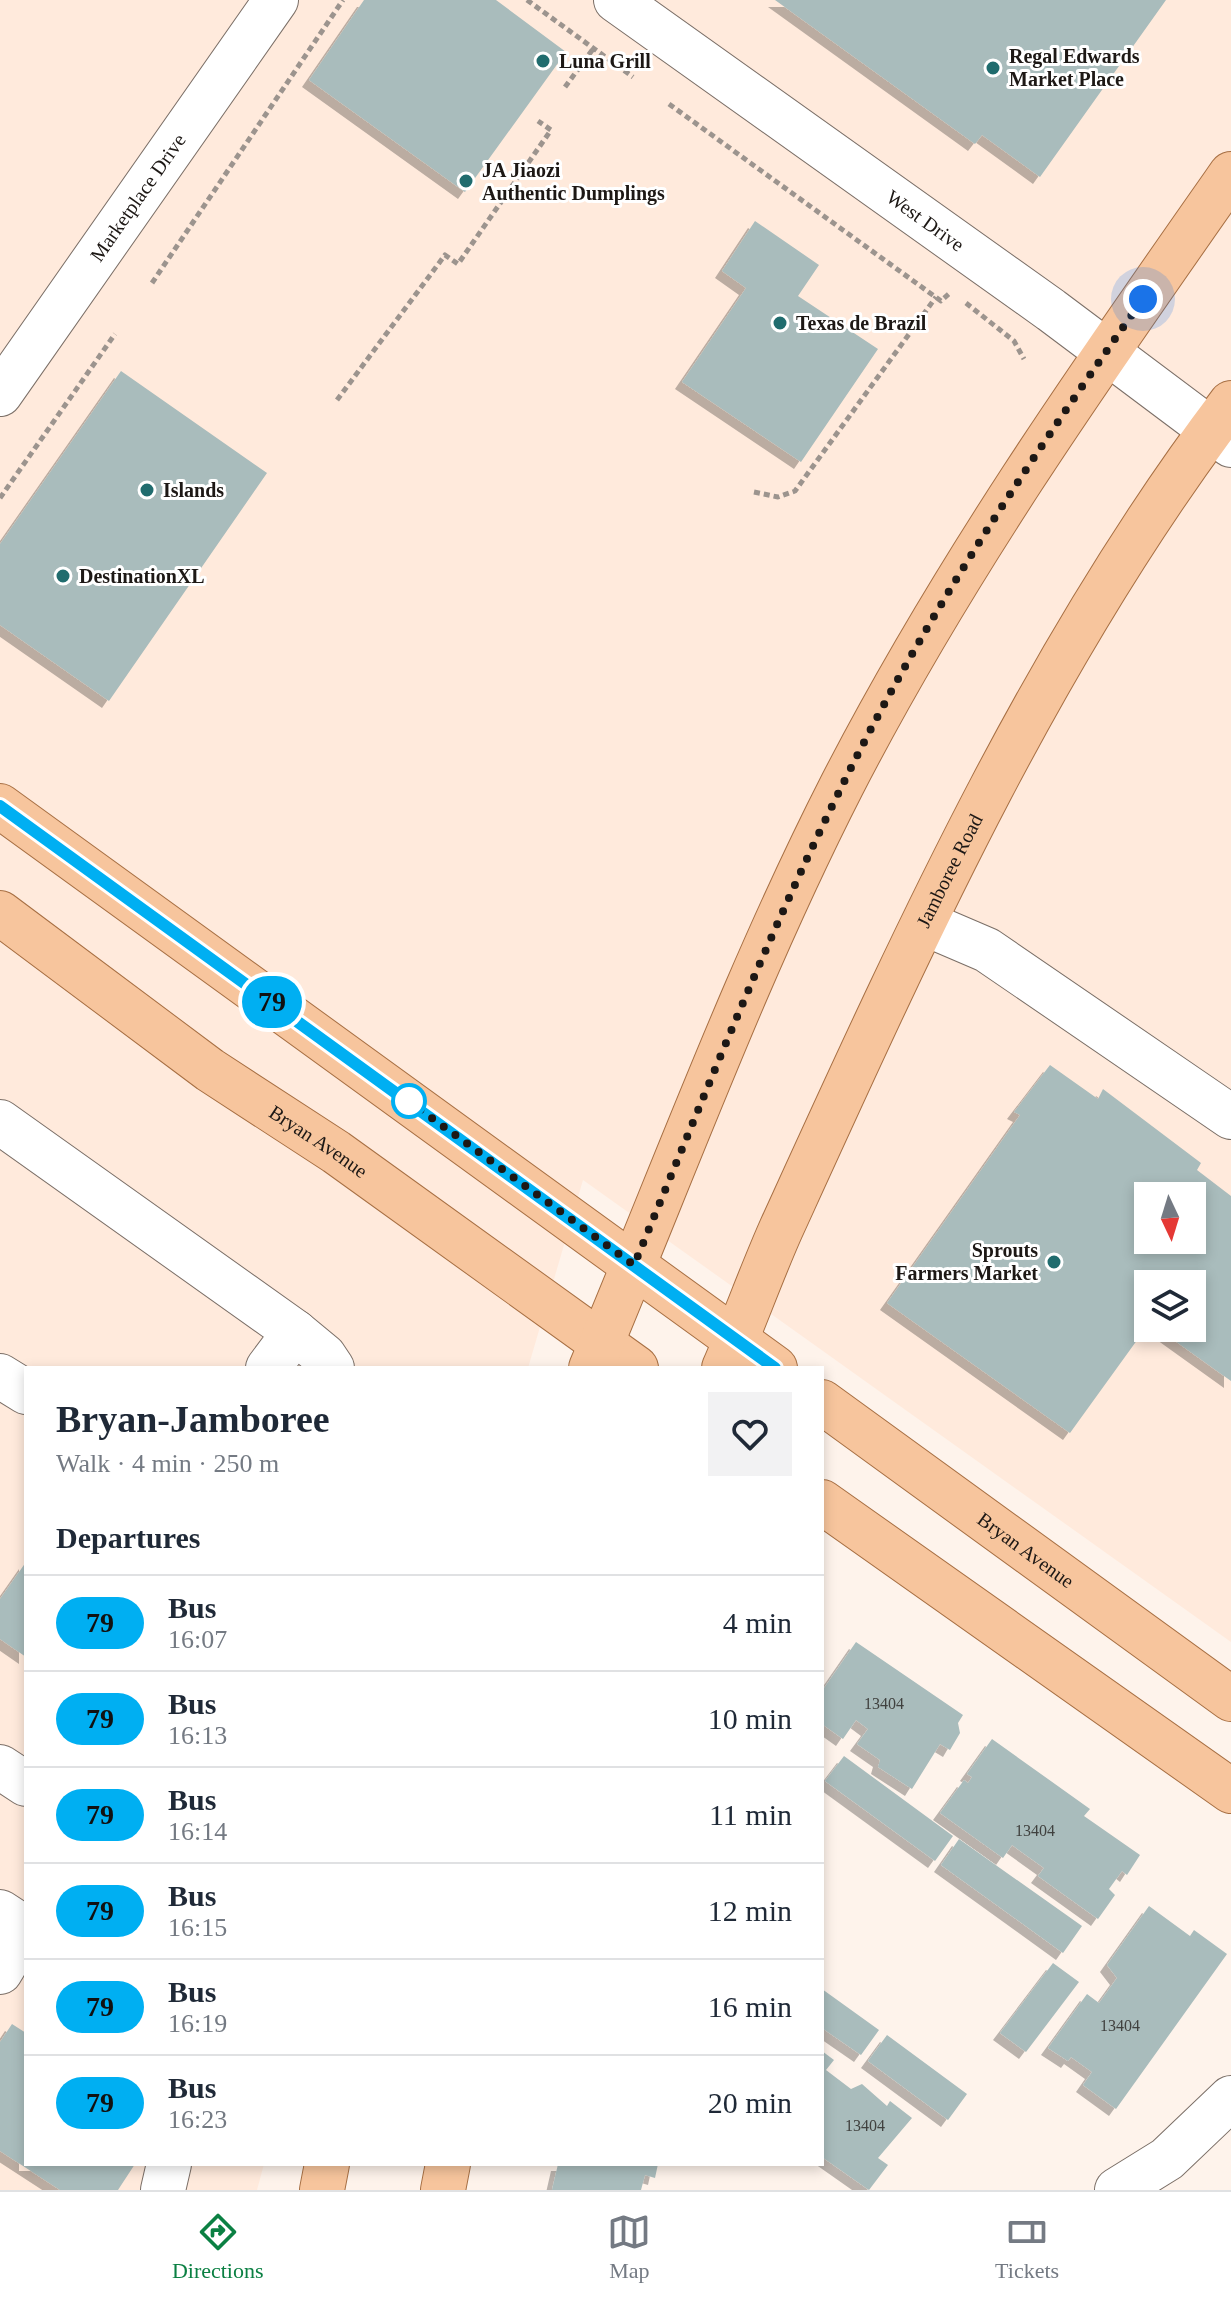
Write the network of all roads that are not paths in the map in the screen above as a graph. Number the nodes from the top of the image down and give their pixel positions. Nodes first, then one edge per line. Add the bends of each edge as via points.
1 (276, 0) edge
2 (616, 0) edge
3 (1231, 174) edge
4 (1107, 351) junction
5 (0, 394) edge
6 (1224, 426) edge
7 (0, 806) edge
8 (0, 913) edge
9 (924, 923) junction
10 (1231, 1117) edge
11 (0, 1122) edge
12 (634, 1265) junction
13 (295, 1332) junction
14 (730, 1354) edge
15 (609, 1360) edge
16 (270, 1366) edge
17 (331, 1366) edge
18 (769, 1366) edge
19 (0, 1376) edge
20 (24, 1391) edge
21 (824, 1403) edge
22 (824, 1503) edge
23 (1231, 1699) edge
24 (0, 1767) edge
25 (24, 1783) edge
26 (1231, 1791) edge
27 (0, 1912) edge
28 (24, 1929) edge
29 (24, 1933) edge
30 (0, 1972) edge
31 (1231, 2098) edge
32 (169, 2166) edge
33 (327, 2166) edge
34 (448, 2166) edge
35 (163, 2190) edge
36 (322, 2190) edge
37 (443, 2190) edge
38 (1117, 2190) edge

1 - 5 street, Marketplace Drive
2 - 4 street, West Drive
3 - 4 main road
4 - 6 street, West Drive
4 - 12 main road via 1021,476 841,786 770,938
6 - 9 main road, Jamboree Road via 1162,495 988,793
7 - 12 main road
8 - 15 main road, Bryan Avenue via 210,1070 336,1152
9 - 10 street via 987,950
9 - 14 main road, Jamboree Road via 780,1232
11 - 13 street
12 - 14 main road
12 - 15 main road
13 - 16 street
13 - 17 street
14 - 18 main road
19 - 20 street
21 - 23 main road, Bryan Avenue
22 - 26 main road
24 - 25 street
27 - 28 street
29 - 30 street
31 - 38 street via 1167,2159
32 - 35 street
33 - 36 main road
34 - 37 main road

